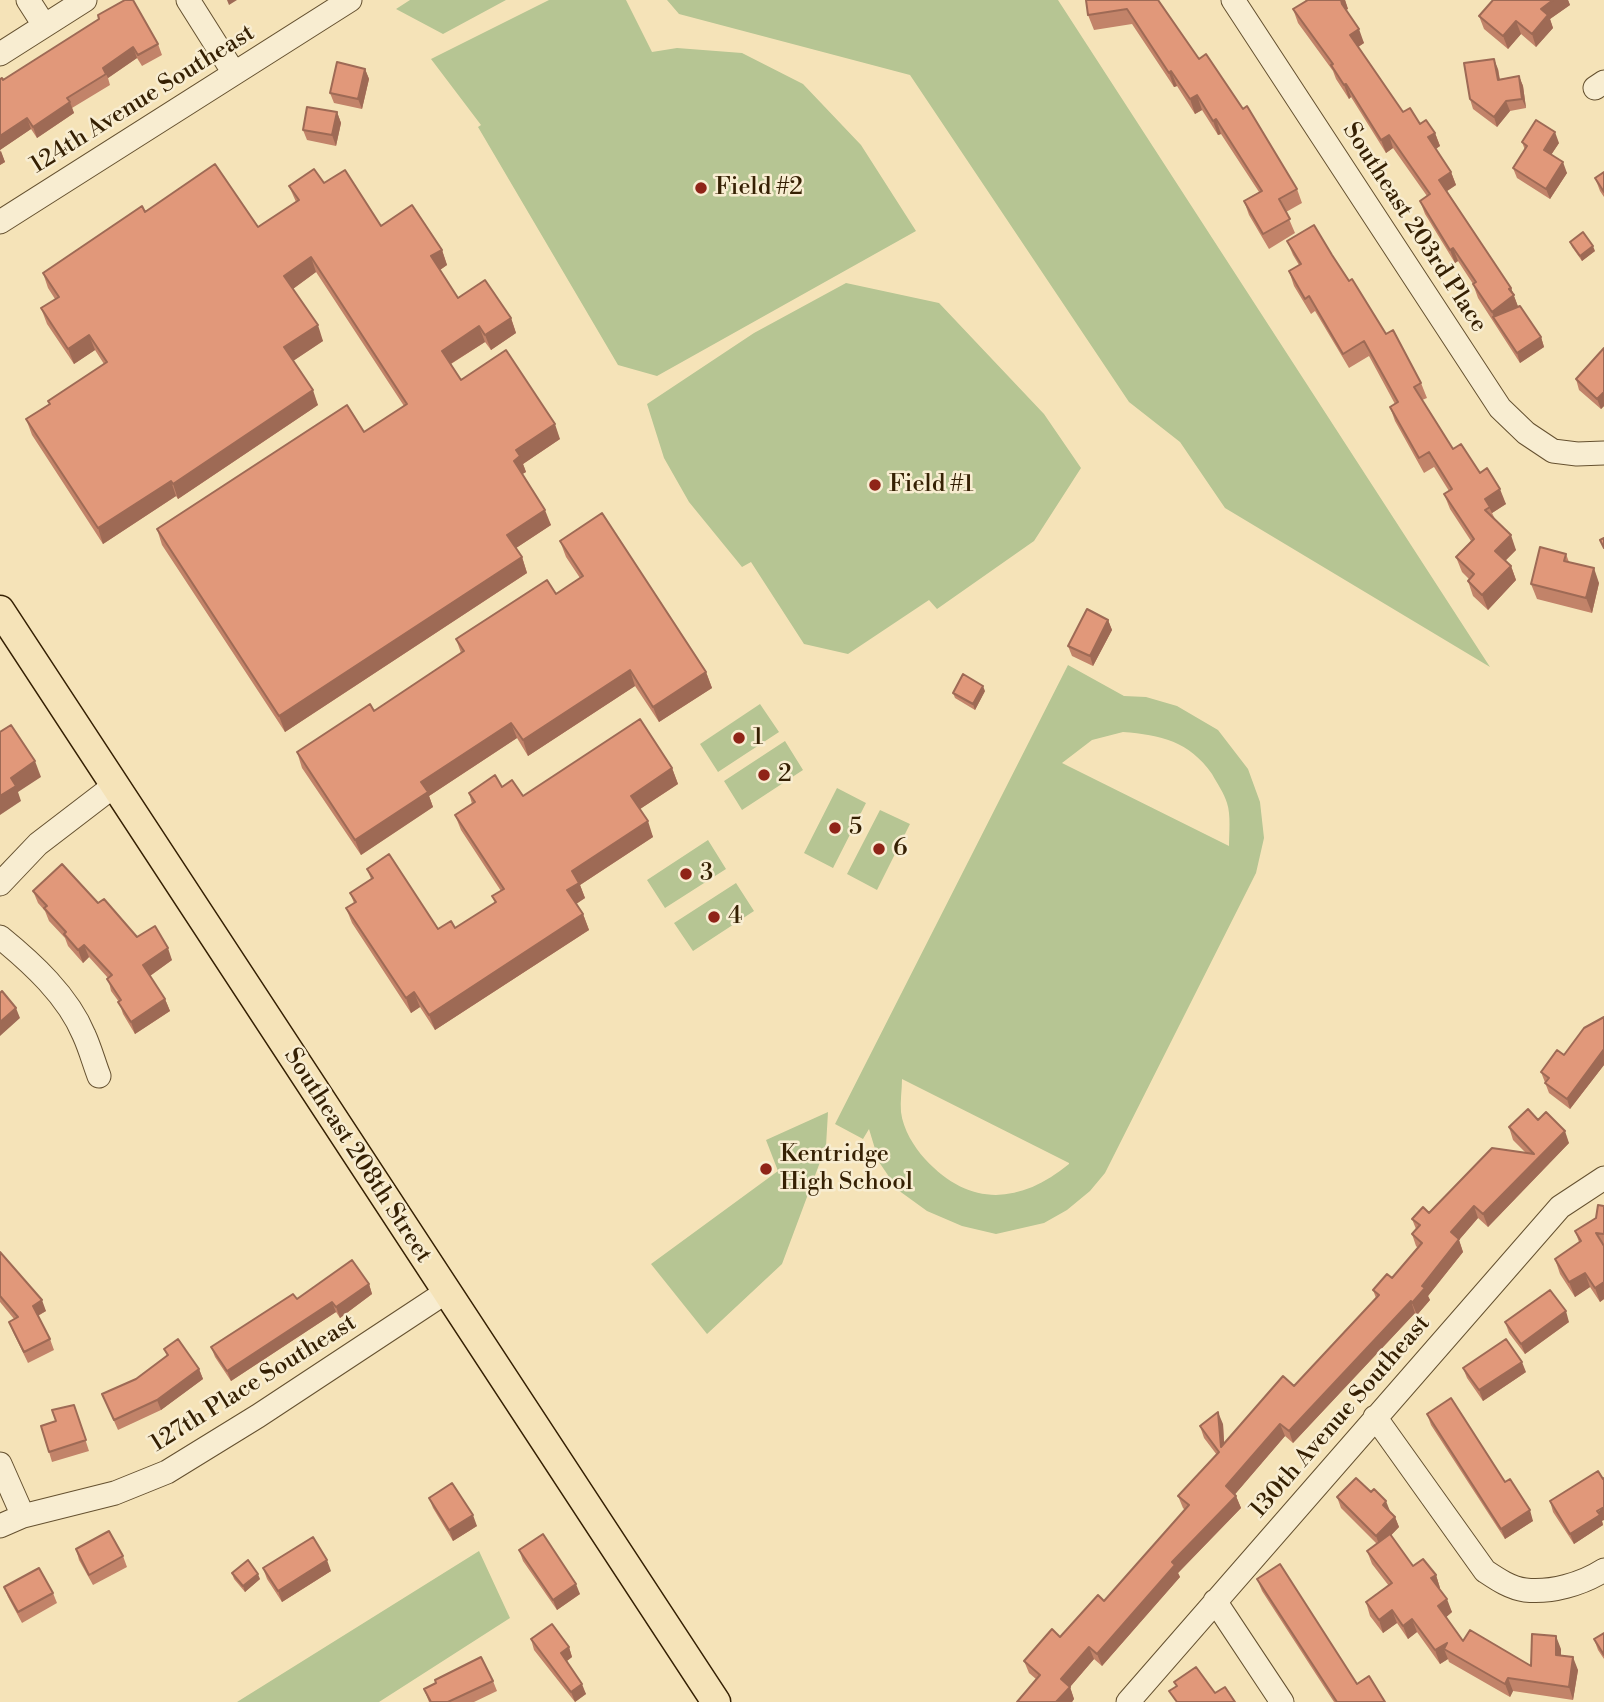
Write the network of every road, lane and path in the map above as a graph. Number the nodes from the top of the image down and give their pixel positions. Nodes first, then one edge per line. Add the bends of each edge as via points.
1 (28, 0) edge
2 (85, 0) edge
3 (188, 0) edge
4 (351, 0) edge
5 (1233, 0) edge
6 (44, 25) junction
7 (0, 54) edge
8 (234, 73) junction
9 (0, 222) edge
10 (1604, 453) edge
11 (0, 610) edge
12 (115, 785) junction
13 (0, 884) edge
14 (0, 937) edge
15 (99, 1076) dead end
16 (1604, 1178) edge
17 (446, 1292) junction
18 (1375, 1417) junction
19 (0, 1464) edge
20 (23, 1516) junction
21 (0, 1526) edge
22 (1604, 1570) edge
23 (1215, 1601) junction
24 (716, 1702) edge
25 (1128, 1702) edge
26 (1282, 1702) edge

1 - 6 street
2 - 6 street
3 - 8 street
4 - 8 street, 124th Avenue Southeast
5 - 10 street, Southeast 203rd Place via 1500,408 1553,451
6 - 7 street
8 - 9 street, 124th Avenue Southeast
11 - 12 main road, Southeast 208th Street
12 - 13 street via 38,845
12 - 17 main road, Southeast 208th Street
14 - 15 street via 61,998 84,1033
16 - 18 street, 130th Avenue Southeast via 1560,1207
17 - 20 street, 127th Place Southeast via 167,1472 115,1493
17 - 24 main road, Southeast 208th Street
18 - 22 street via 1485,1571 1524,1590 1556,1590
18 - 23 street, 130th Avenue Southeast
19 - 20 street
20 - 21 street, 127th Place Southeast
23 - 25 street, 130th Avenue Southeast
23 - 26 street

